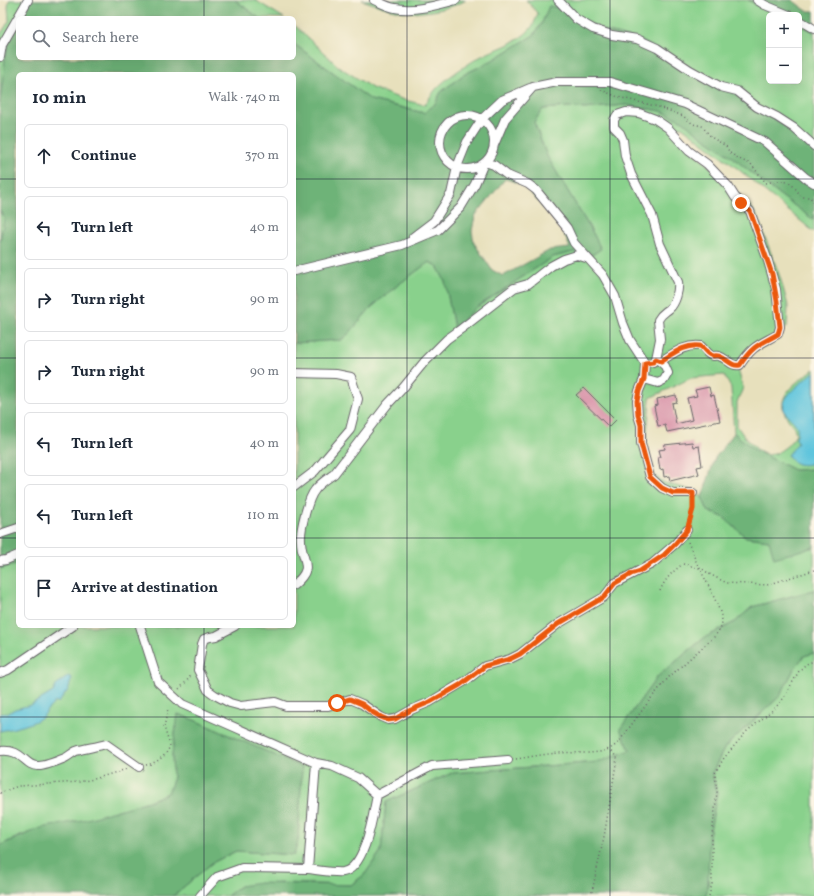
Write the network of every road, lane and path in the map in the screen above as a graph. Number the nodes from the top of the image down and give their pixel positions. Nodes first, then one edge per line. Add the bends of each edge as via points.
1 (28, 0) edge
2 (374, 0) edge
3 (456, 0) edge
4 (558, 0) edge
5 (757, 0) edge
6 (782, 12) edge
7 (19, 16) edge
8 (16, 21) edge
9 (802, 22) edge
10 (814, 29) edge
11 (0, 57) edge
12 (596, 82) junction
13 (533, 87) junction
14 (482, 119) junction
15 (494, 145) junction
16 (814, 146) edge
17 (484, 162) junction
18 (457, 167) junction
19 (814, 183) edge
20 (814, 203) edge
21 (402, 245) junction
22 (586, 258) junction
23 (296, 270) edge
24 (659, 360) junction
25 (645, 363) junction
26 (296, 373) edge
27 (644, 379) junction
28 (296, 485) edge
29 (693, 493) joint
30 (16, 529) edge
31 (687, 530) junction
32 (0, 534) edge
33 (16, 556) edge
34 (0, 561) edge
35 (699, 567) junction
36 (814, 570) edge
37 (296, 583) edge
38 (660, 592) dead end
39 (69, 628) edge
40 (141, 628) edge
41 (231, 628) edge
42 (814, 661) edge
43 (198, 670) junction
44 (0, 673) edge
45 (179, 689) dead end
46 (168, 709) dead end
47 (610, 749) junction
48 (0, 751) edge
49 (508, 760) joint
50 (316, 763) junction
51 (139, 767) junction
52 (0, 793) edge
53 (377, 795) junction
54 (308, 869) junction
55 (200, 896) edge
56 (590, 896) edge
57 (709, 896) edge

1 - 7 lane
2 - 3 lane via 396,8 430,7
4 - 16 lane via 576,19 593,29 637,39 657,48 721,87 737,91 756,107 794,128
5 - 6 lane
8 - 11 lane via 2,45
9 - 10 lane
12 - 13 lane via 557,82
12 - 19 lane via 610,82 684,104 765,142
12 - 20 path via 598,89 602,91 659,107 702,126 711,137 726,146 730,153 751,164 766,183 780,180 788,182 802,197 810,197
13 - 14 lane via 502,100
13 - 15 lane via 505,119
14 - 15 lane via 489,127
14 - 18 lane via 467,142
14 - 18 lane via 464,115 449,122 444,129 440,145 449,162
15 - 17 lane
17 - 18 lane via 468,169
17 - 21 lane via 475,184 461,206 438,230
17 - 22 lane via 494,165 536,190 567,228 574,243
18 - 21 lane via 451,194 434,221
21 - 23 lane
22 - 25 lane via 599,270 612,291 630,340
22 - 37 lane via 577,255 564,259 528,284 514,288 447,339 425,361 334,474 314,491 301,527 300,542 306,564 305,572
24 - 24 lane via 692,345 700,346 707,354 719,356 736,366 740,365 754,347 778,334 780,327 776,289 750,211 707,164 689,151 668,128 639,112 626,112 617,115 614,127 623,140 631,174 652,215 660,244 678,282 675,299 658,320
24 - 25 lane
24 - 27 lane via 668,373 664,380 658,383
25 - 27 lane
26 - 28 lane via 350,377 358,399 350,430 315,471
27 - 29 lane via 637,401 641,443 650,477 662,488 673,493
29 - 31 path via 693,509
30 - 32 lane
31 - 35 path via 688,541
31 - 43 lane via 652,564 615,583 604,597 558,624 520,654 485,666 460,685 395,719 381,717 350,699 328,706 286,706 275,702 241,706 230,703 208,690
33 - 34 lane
35 - 36 path via 727,583 767,585
35 - 38 path via 683,564 664,581
35 - 47 path via 718,607 722,620 720,630 669,677 618,743
39 - 44 lane
40 - 50 lane via 158,682 182,704
41 - 43 lane via 204,640
42 - 57 path via 799,671 783,699 746,732 715,773 717,792 712,835 712,884
43 - 45 path
46 - 51 path via 164,727 170,746 167,754 151,764
47 - 49 path
47 - 56 path via 617,758 604,837
48 - 51 lane via 10,750 18,753 30,764 38,767 74,752 106,744
49 - 53 lane via 432,766
50 - 53 lane via 332,766 358,778
50 - 54 lane
51 - 52 path via 79,782 18,786
53 - 54 lane via 368,838 356,864 344,872
54 - 55 lane via 242,868 217,878

